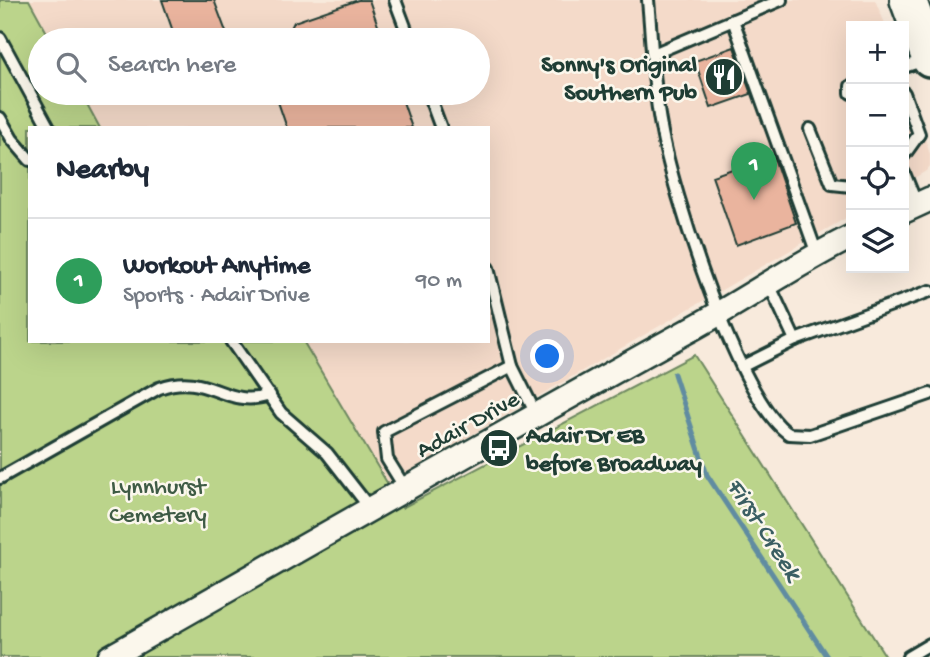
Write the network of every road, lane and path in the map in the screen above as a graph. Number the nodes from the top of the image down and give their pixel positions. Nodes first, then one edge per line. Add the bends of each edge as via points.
1 (395, 0) edge
2 (648, 0) edge
3 (781, 0) edge
4 (918, 14) edge
5 (733, 20) junction
6 (406, 28) edge
7 (0, 38) edge
8 (653, 54) junction
9 (930, 58) edge
10 (909, 65) edge
11 (28, 89) edge
12 (909, 102) edge
13 (36, 105) edge
14 (432, 105) edge
15 (0, 118) edge
16 (48, 126) edge
17 (439, 126) edge
18 (810, 129) dead end
19 (925, 132) edge
20 (909, 150) edge
21 (28, 158) edge
22 (846, 185) edge
23 (909, 185) edge
24 (917, 205) edge
25 (846, 240) edge
26 (817, 254) junction
27 (490, 276) edge
28 (769, 285) junction
29 (930, 291) edge
30 (718, 315) junction
31 (795, 340) junction
32 (232, 343) edge
33 (512, 366) junction
34 (743, 366) junction
35 (930, 394) edge
36 (270, 395) junction
37 (536, 414) junction
38 (0, 478) edge
39 (405, 488) junction
40 (369, 507) junction
41 (930, 644) edge
42 (110, 657) edge
43 (908, 657) edge

1 - 6 lane
2 - 8 lane
3 - 5 lane
4 - 9 main road
5 - 8 lane
5 - 26 lane
7 - 11 lane
8 - 30 lane via 661,129
9 - 10 lane
12 - 19 lane
13 - 16 lane
14 - 17 lane
15 - 21 lane
18 - 22 lane via 832,184
19 - 20 lane
23 - 24 lane
25 - 26 street, Adair Drive
26 - 28 street, Adair Drive
27 - 33 lane
28 - 30 street, Adair Drive
28 - 31 lane
29 - 31 lane
30 - 34 lane
30 - 37 street, Adair Drive
31 - 34 lane
32 - 36 lane
33 - 37 lane
33 - 39 lane via 384,432 387,459
34 - 35 lane via 780,428 800,436 827,431
36 - 38 lane via 253,400 196,382 177,381
36 - 40 lane via 281,413 327,453
37 - 39 street, Adair Drive
39 - 40 street, Adair Drive
40 - 42 street, Adair Drive
41 - 43 lane

